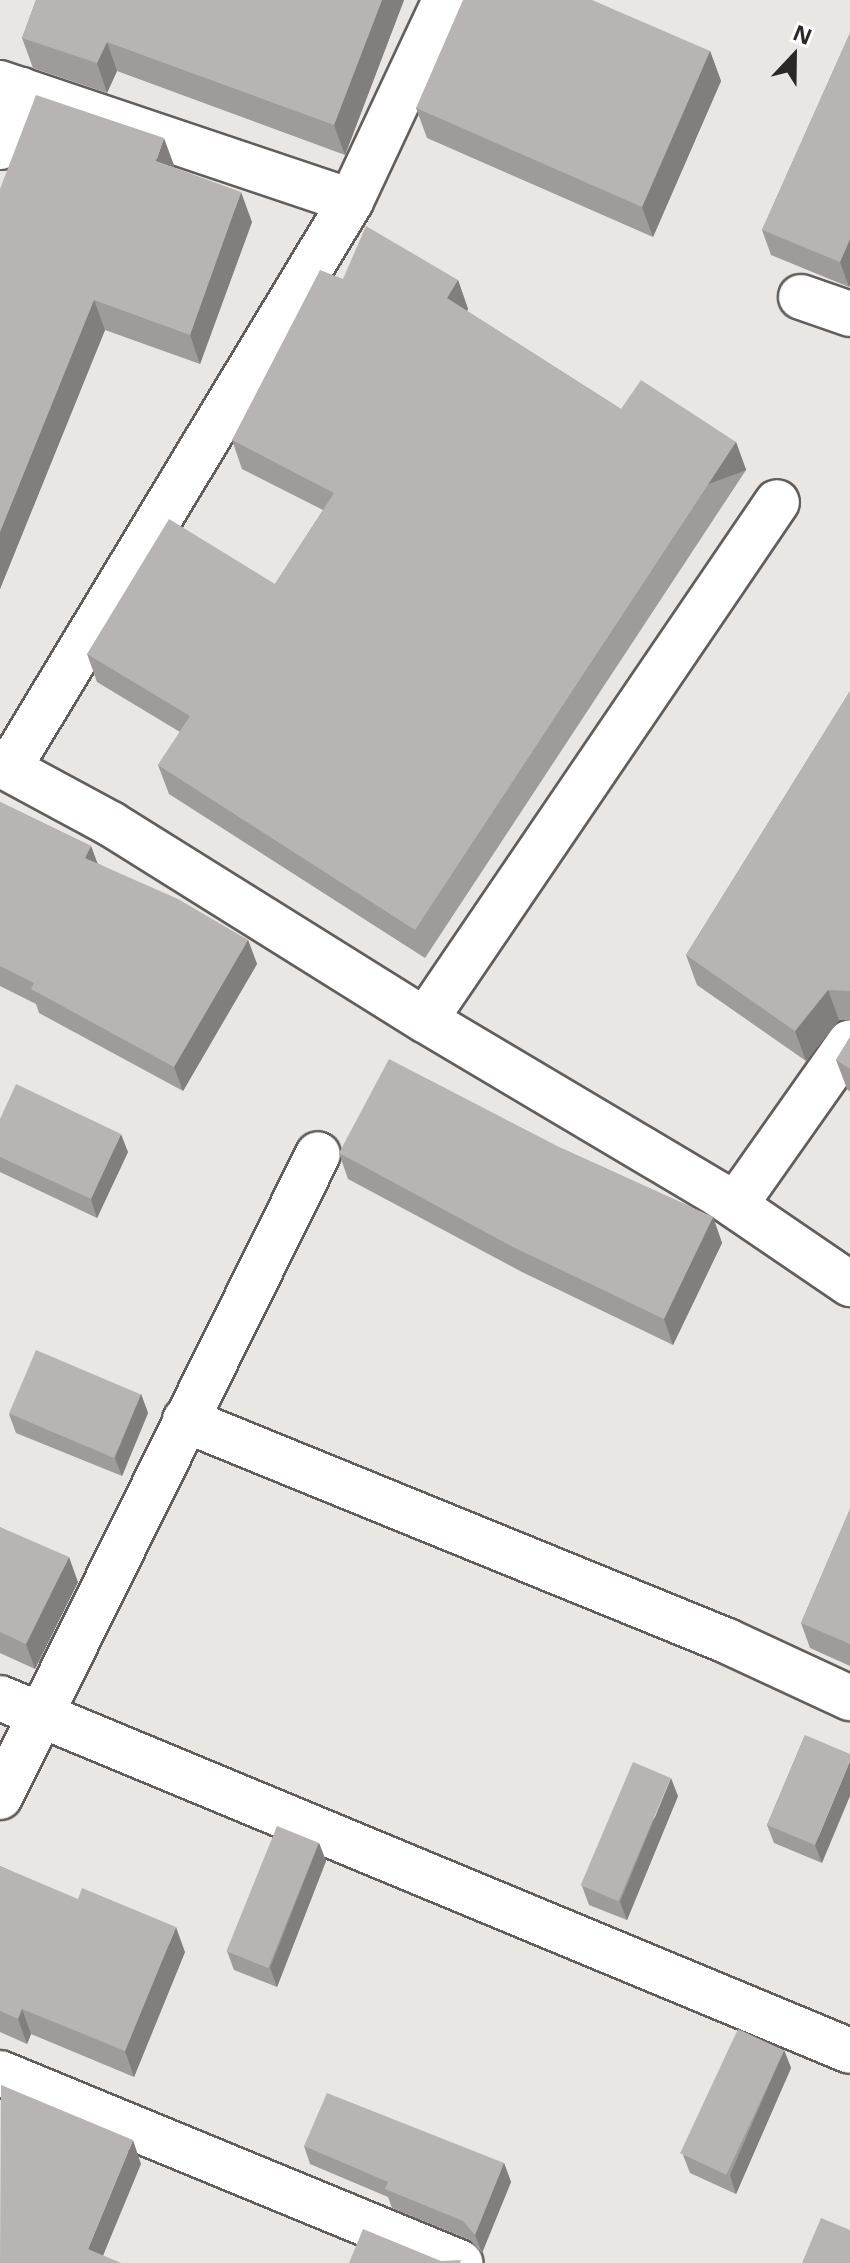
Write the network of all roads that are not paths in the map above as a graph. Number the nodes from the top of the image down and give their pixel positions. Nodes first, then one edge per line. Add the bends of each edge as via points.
1 (445, 0) edge
2 (11, 86) edge
3 (0, 147) edge
4 (351, 201) junction
5 (801, 297) dead end
6 (850, 314) edge
7 (777, 502) dead end
8 (4, 766) edge
9 (425, 1020) junction
10 (850, 1042) edge
11 (318, 1154) dead end
12 (735, 1205) junction
13 (850, 1284) edge
14 (185, 1420) junction
15 (850, 1698) edge
16 (18, 1706) edge
17 (0, 1797) edge
18 (850, 2051) edge
19 (0, 2073) edge
20 (460, 2263) edge

1 - 4 street
2 - 3 street
2 - 4 street
4 - 8 street
5 - 6 street
7 - 9 street
8 - 9 street via 111,824
9 - 12 street
10 - 12 street
11 - 14 street
12 - 13 street
14 - 15 street via 727,1641
14 - 16 street
16 - 17 street
16 - 18 street
19 - 20 street

